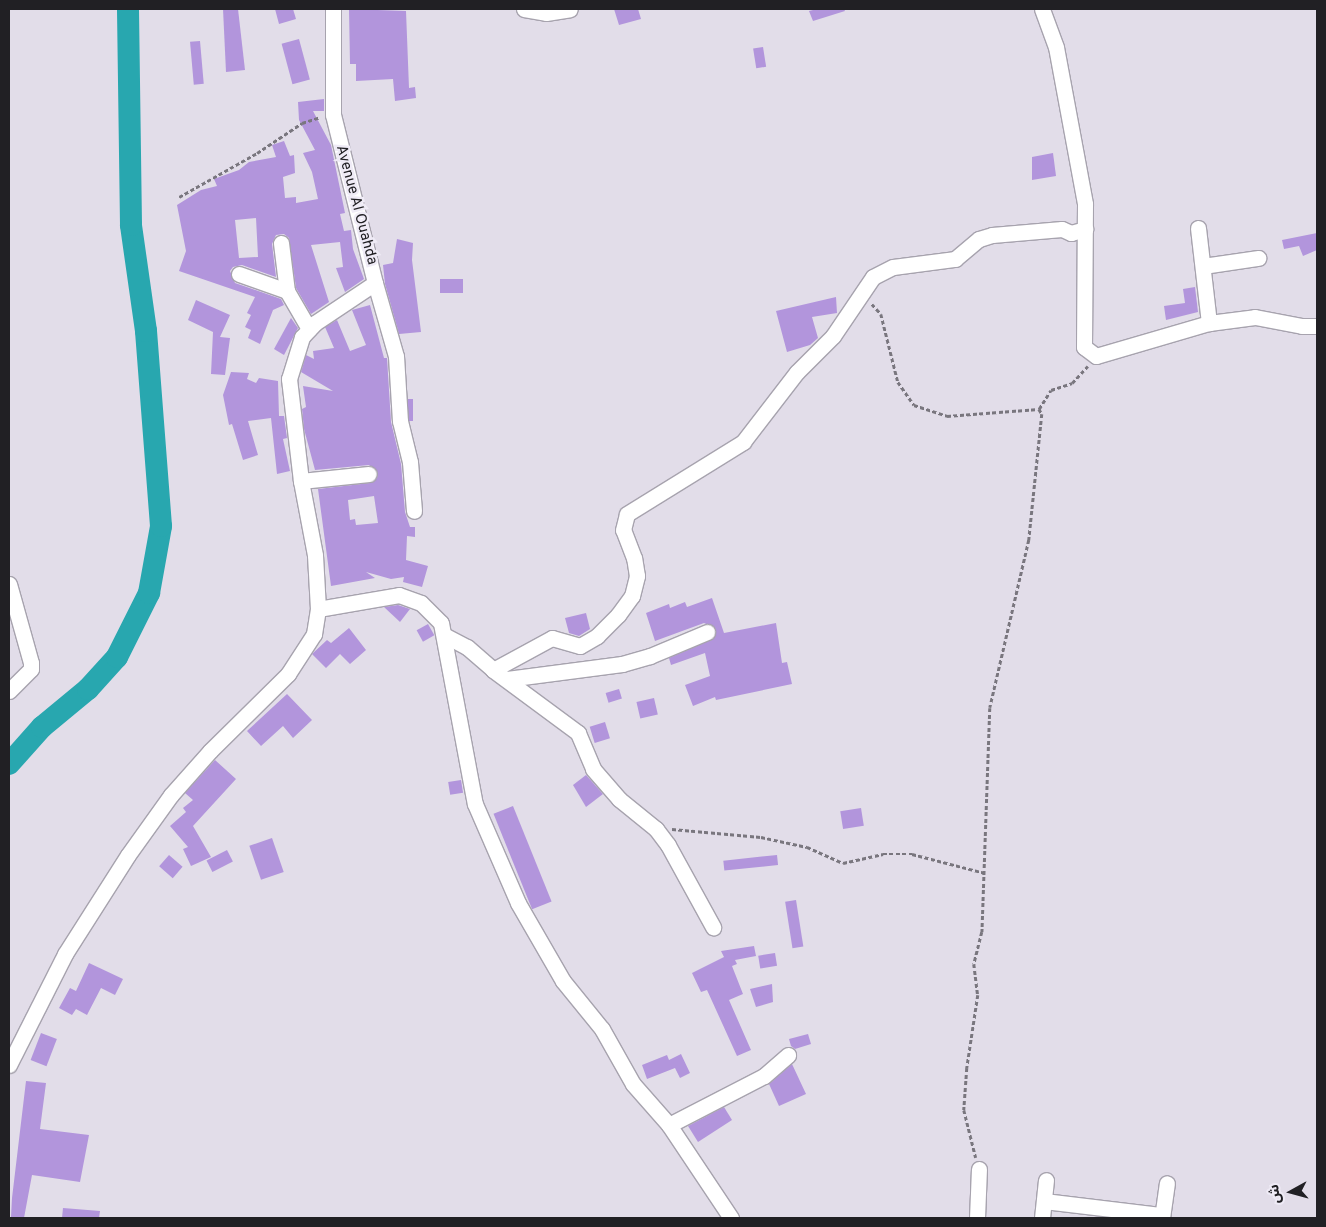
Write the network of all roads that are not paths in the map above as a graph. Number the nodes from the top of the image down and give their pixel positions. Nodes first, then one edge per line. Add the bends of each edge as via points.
1 (333, 9) edge
2 (524, 9) edge
3 (570, 9) edge
4 (1042, 9) edge
5 (1198, 228) dead end
6 (1085, 229) junction
7 (281, 243) dead end
8 (1258, 258) dead end
9 (1203, 266) junction
10 (239, 274) dead end
11 (375, 283) junction
12 (287, 291) junction
13 (1209, 323) junction
14 (1317, 326) edge
15 (309, 329) junction
16 (369, 474) dead end
17 (301, 481) junction
18 (414, 510) dead end
19 (9, 584) edge
20 (318, 609) junction
21 (707, 632) dead end
22 (444, 635) junction
23 (492, 670) junction
24 (507, 680) junction
25 (9, 691) edge
26 (713, 927) dead end
27 (788, 1055) dead end
28 (9, 1065) edge
29 (669, 1125) junction
30 (979, 1169) road end
31 (1046, 1180) dead end
32 (1168, 1183) dead end
33 (1044, 1201) junction
34 (1162, 1217) edge
35 (731, 1218) edge
36 (977, 1218) edge
37 (1042, 1218) edge

1 - 11 street, Avenue Al Ouahda via 333,115
2 - 3 street via 546,13
4 - 6 street via 1056,47 1065,86 1085,204
5 - 9 street
6 - 13 street via 1084,347 1096,356
6 - 23 street via 1071,233 1062,229 985,236 955,259 885,270 874,277 833,336 778,395 743,442 627,514 623,530 634,558 636,576 632,596 618,615 580,646 552,638
7 - 12 street
8 - 9 street
9 - 13 street
10 - 12 street
11 - 15 street, Avenue Al Ouahda
11 - 18 street via 396,356 400,421 410,462
12 - 15 street
13 - 14 street via 1255,317
15 - 17 street, Avenue Al Ouahda via 302,337 288,391
16 - 17 street
17 - 20 street, Avenue Al Ouahda via 315,555
19 - 25 street via 31,669
20 - 22 street via 399,595 421,603 440,623
20 - 28 street, Avenue Al Ouahda via 314,634 288,674 210,750 172,795 128,856 65,954
21 - 24 street via 622,664
22 - 23 street via 467,646
22 - 29 street via 467,774 475,804 503,874 563,981 602,1029 633,1084
23 - 24 street
24 - 26 street via 578,733 593,769 618,799 656,828
27 - 29 street via 764,1076
29 - 35 street
30 - 36 street
31 - 33 street
32 - 34 street
33 - 34 street
33 - 37 street

